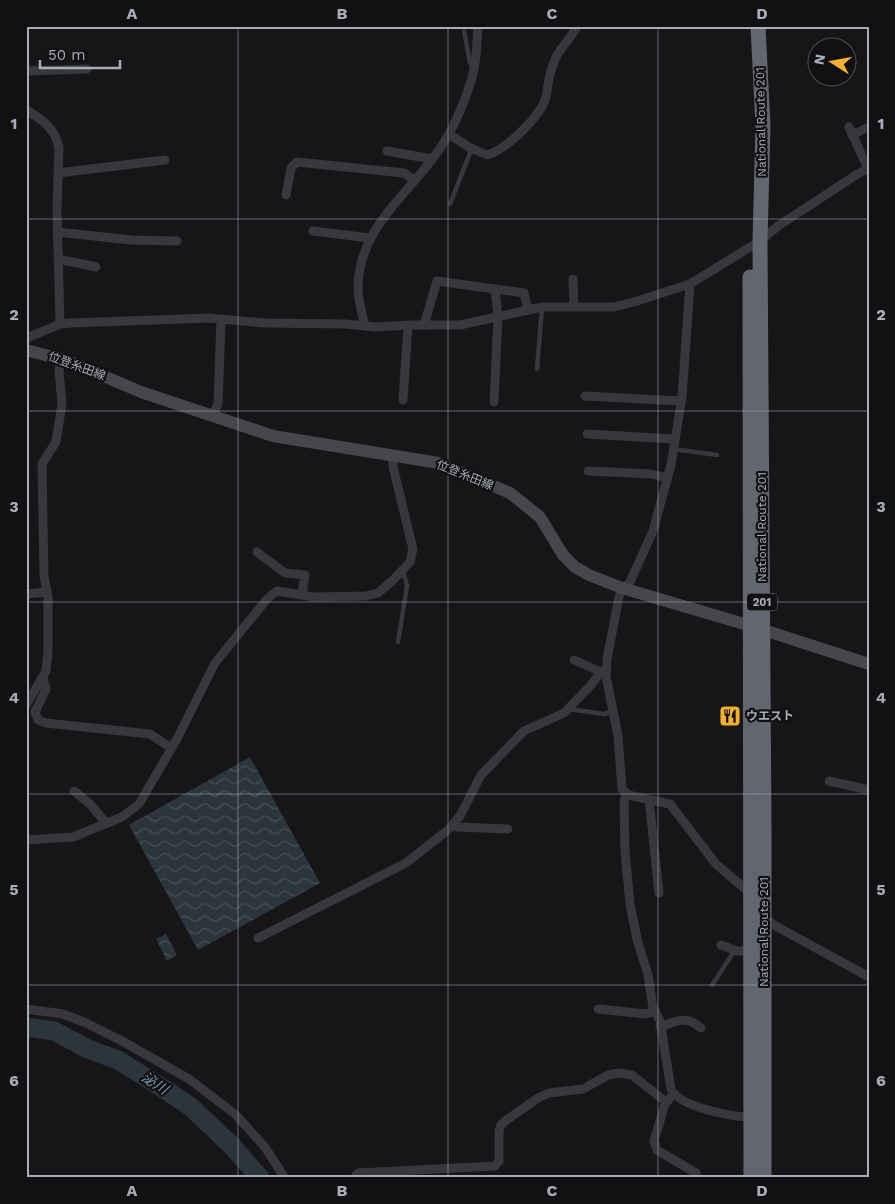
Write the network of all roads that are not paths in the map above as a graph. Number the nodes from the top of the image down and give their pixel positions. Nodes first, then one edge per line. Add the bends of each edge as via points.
1 (478, 26) edge
2 (576, 26) edge
3 (749, 26) edge
4 (758, 26) edge
5 (464, 31) dead end
6 (475, 67) junction
7 (87, 69) dead end
8 (26, 70) edge
9 (26, 110) edge
10 (869, 127) edge
11 (449, 134) junction
12 (472, 148) junction
13 (387, 151) dead end
14 (432, 159) junction
15 (165, 160) dead end
16 (868, 169) edge
17 (58, 173) junction
18 (414, 180) junction
19 (286, 195) dead end
20 (450, 204) dead end
21 (313, 231) dead end
22 (57, 232) junction
23 (370, 238) junction
24 (177, 241) dead end
25 (756, 244) junction
26 (58, 259) junction
27 (96, 267) dead end
28 (573, 279) dead end
29 (690, 284) junction
30 (495, 289) junction
31 (574, 306) junction
32 (542, 307) junction
33 (528, 310) junction
34 (498, 317) junction
35 (221, 320) junction
36 (60, 324) junction
37 (408, 325) junction
38 (424, 325) junction
39 (365, 326) junction
40 (26, 340) edge
41 (26, 350) edge
42 (61, 359) junction
43 (537, 369) dead end
44 (585, 396) dead end
45 (403, 400) dead end
46 (681, 401) junction
47 (494, 402) dead end
48 (213, 415) junction
49 (587, 434) dead end
50 (675, 438) junction
51 (673, 449) junction
52 (393, 455) junction
53 (718, 455) dead end
54 (588, 471) dead end
55 (667, 478) junction
56 (257, 552) dead end
57 (403, 570) junction
58 (622, 588) junction
59 (47, 592) junction
60 (26, 594) edge
61 (302, 594) junction
62 (756, 628) junction
63 (398, 642) dead end
64 (574, 660) dead end
65 (869, 664) edge
66 (604, 671) junction
67 (43, 678) junction
68 (26, 705) edge
69 (569, 709) junction
70 (614, 712) junction
71 (171, 748) junction
72 (829, 781) dead end
73 (869, 790) edge
74 (74, 791) dead end
75 (626, 794) junction
76 (649, 799) junction
77 (106, 823) junction
78 (452, 825) junction
79 (508, 829) dead end
80 (26, 840) edge
81 (659, 893) dead end
82 (750, 893) junction
83 (763, 912) junction
84 (258, 938) dead end
85 (720, 945) dead end
86 (735, 950) junction
87 (751, 951) junction
88 (869, 977) edge
89 (712, 985) dead end
90 (26, 1009) edge
91 (598, 1009) dead end
92 (655, 1011) junction
93 (660, 1027) junction
94 (701, 1028) dead end
95 (673, 1094) junction
96 (666, 1102) junction
97 (752, 1117) junction
98 (285, 1178) edge
99 (354, 1178) edge
100 (694, 1178) edge
101 (751, 1178) edge
102 (764, 1178) edge

1 - 6 street
2 - 12 street via 557,55 547,96 533,121 495,153 487,155
3 - 25 highway, National Route 201 / 201
4 - 25 highway, National Route 201 / 201 via 763,126
5 - 6 lane via 470,63
6 - 11 street
7 - 8 street
9 - 17 street via 49,125 57,139 60,148
10 - 16 street via 850,131
11 - 12 street
11 - 14 street
12 - 20 lane
13 - 14 street
14 - 18 street
15 - 17 street
16 - 25 street via 778,226
17 - 22 street
18 - 19 street via 404,173 298,162 291,168
18 - 23 street via 388,210
21 - 23 street
22 - 24 street
22 - 26 street
23 - 39 street via 358,289
25 - 29 street
25 - 62 highway, National Route 201 / 201
26 - 27 street
26 - 36 street
28 - 31 street
29 - 31 street via 614,306
29 - 46 street
30 - 33 street via 524,294
30 - 34 street
30 - 38 street via 437,281
31 - 32 street
32 - 33 street
32 - 43 lane
33 - 34 street
34 - 38 street via 460,325
34 - 47 street
35 - 36 street
35 - 39 street
35 - 48 street via 218,404
36 - 40 street
37 - 38 street
37 - 39 street
37 - 45 street
41 - 42 main road, 位登糸田線
42 - 48 main road, 位登糸田線 via 142,392
42 - 59 street via 62,404 56,442 42,464
44 - 46 street
46 - 50 street
48 - 52 main road, 位登糸田線 via 273,436
49 - 50 street
50 - 51 street
51 - 53 lane
51 - 55 street
52 - 57 street via 413,549 410,562
52 - 58 main road, 位登糸田線 via 439,463 510,493 540,517 563,555 575,567
54 - 55 street via 652,474
55 - 58 street via 653,531 629,584
56 - 61 street via 285,573 305,575
57 - 61 street via 378,593 366,596 314,597
57 - 63 lane via 407,586
58 - 62 main road, 位登糸田線
58 - 66 street
59 - 60 street
59 - 67 street via 48,651
61 - 71 street via 278,591 268,598 214,663
62 - 65 main road, 位登糸田線
62 - 82 highway, National Route 201 / 201
62 - 83 highway, National Route 201 / 201 via 764,828
64 - 66 street
66 - 69 street
66 - 70 street
67 - 68 street
67 - 71 street via 46,689 35,712 38,720 46,724 150,734
69 - 70 lane via 604,714
69 - 78 street via 524,731 481,775
70 - 75 street via 622,789
71 - 77 street via 139,804 122,818
72 - 73 street
74 - 77 street
75 - 76 street
75 - 92 street via 625,852 630,904
76 - 81 street
76 - 82 street via 670,804 716,864
77 - 80 street via 74,837
78 - 79 street
78 - 84 street via 406,864
82 - 83 street
82 - 87 highway, National Route 201 / 201
83 - 88 street via 772,924
83 - 102 highway, National Route 201 / 201
85 - 86 street
86 - 87 street
86 - 89 lane
87 - 97 highway, National Route 201 / 201
90 - 98 street via 63,1014 86,1022 189,1079 236,1114 264,1146
91 - 92 street via 646,1014
92 - 93 street
93 - 94 street via 681,1020 694,1022
93 - 95 street
95 - 96 street
95 - 97 street via 698,1107
96 - 99 street via 632,1075 608,1075 583,1089 549,1093 505,1121 500,1131 499,1161 495,1166 358,1173
96 - 100 street via 654,1141 658,1150 696,1172
97 - 101 highway, National Route 201 / 201

